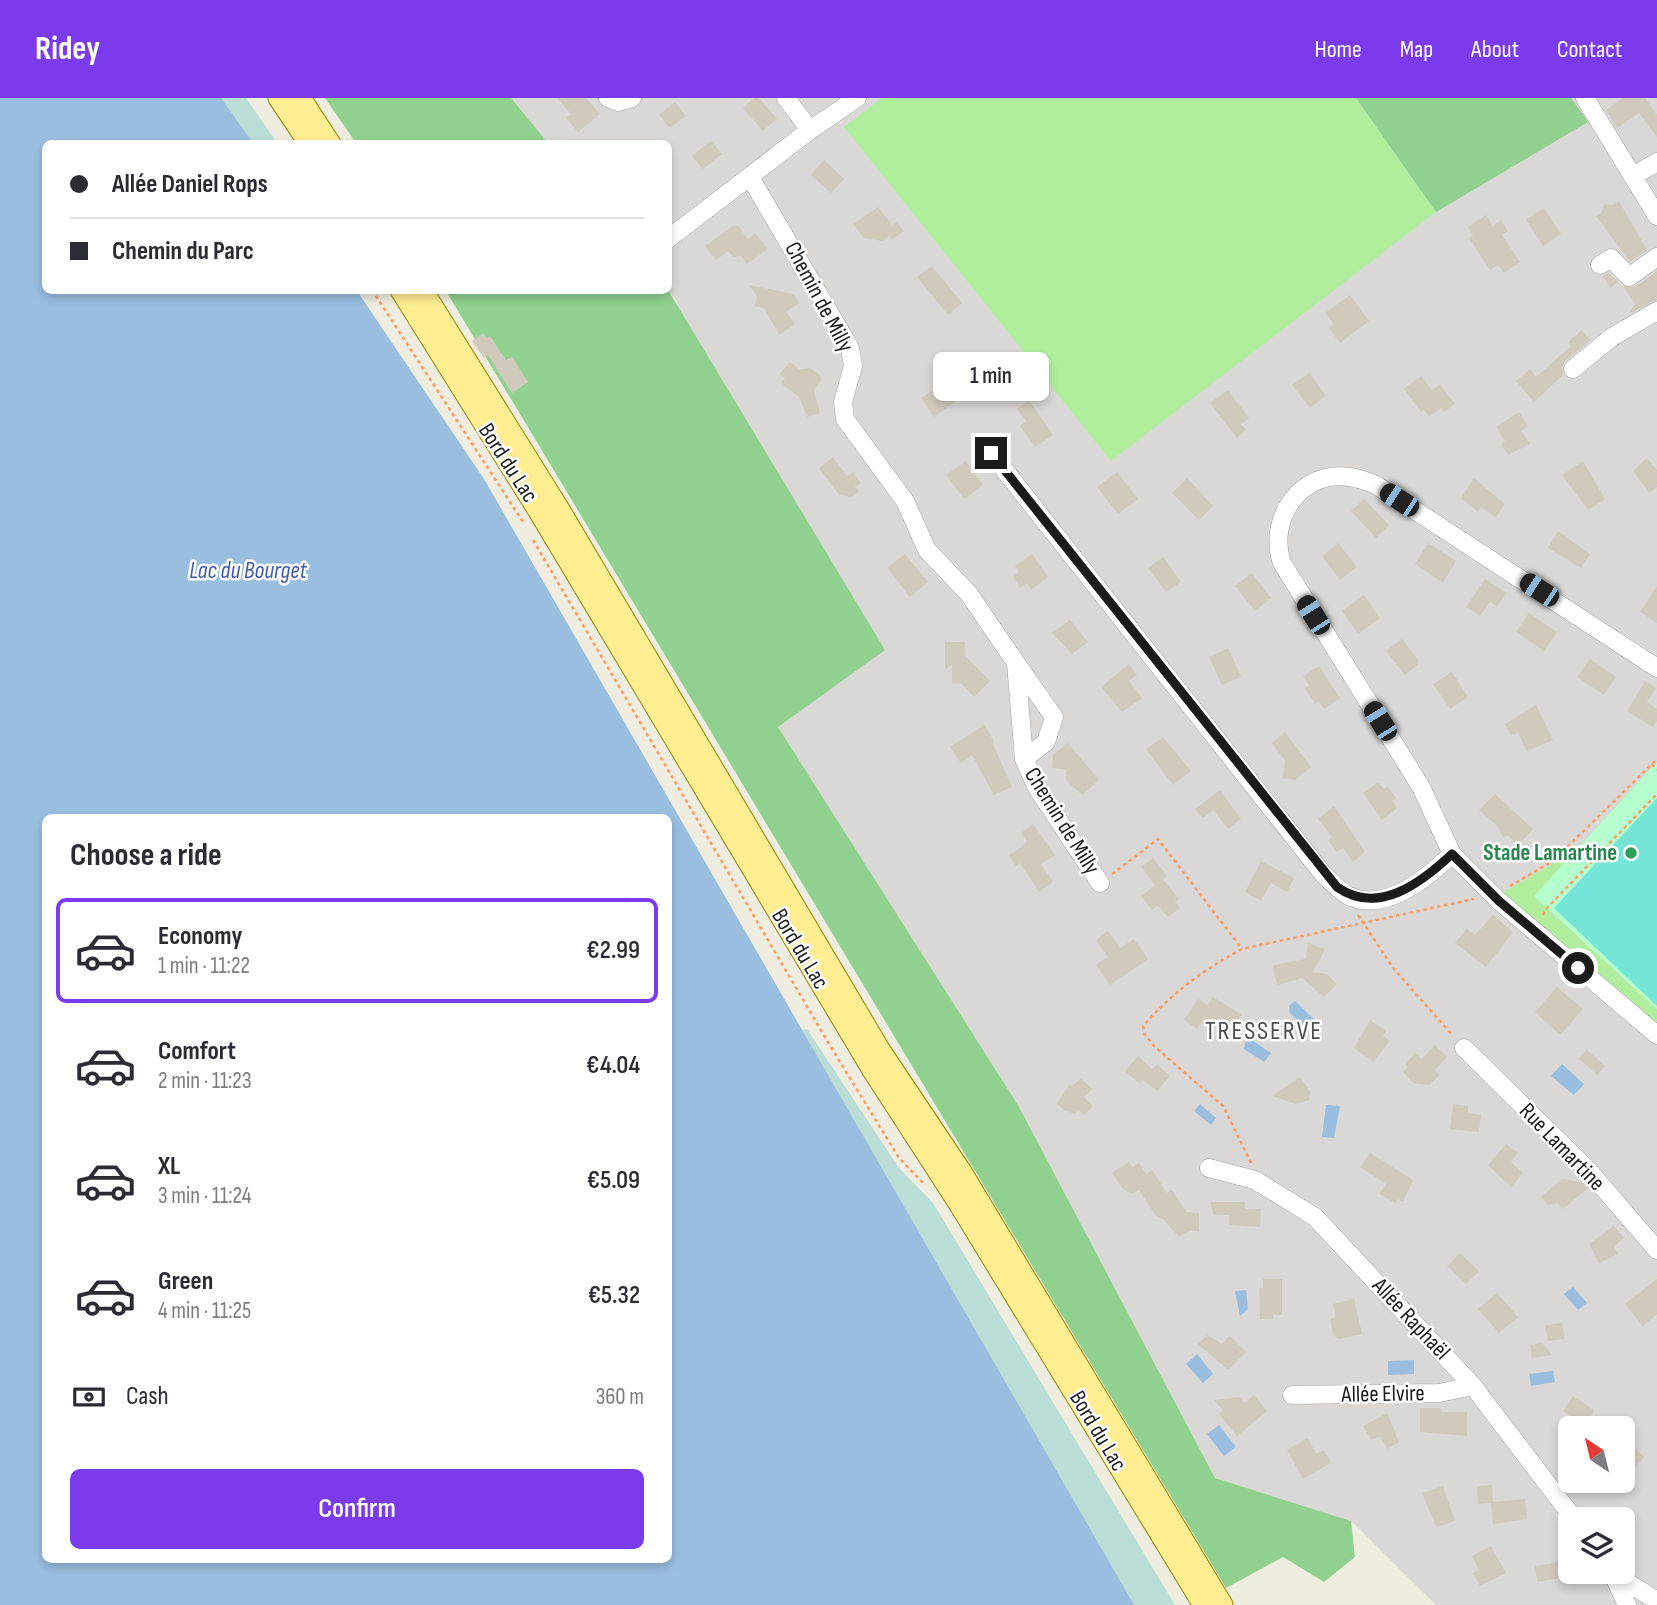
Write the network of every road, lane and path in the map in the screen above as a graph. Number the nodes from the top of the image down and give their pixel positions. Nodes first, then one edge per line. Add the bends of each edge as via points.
1 (279, 98) edge
2 (300, 98) edge
3 (608, 98) edge
4 (632, 98) edge
5 (786, 98) edge
6 (857, 98) edge
7 (1585, 98) edge
8 (810, 130) junction
9 (307, 140) edge
10 (327, 140) edge
11 (1657, 162) edge
12 (1633, 176) junction
13 (750, 177) junction
14 (1657, 216) edge
15 (672, 236) edge
16 (1657, 257) edge
17 (1600, 265) dead end
18 (403, 294) edge
19 (424, 294) edge
20 (1657, 311) edge
21 (1573, 369) dead end
22 (991, 453) dead end
23 (1016, 663) junction
24 (1657, 668) edge
25 (1657, 759) edge
26 (1024, 760) junction
27 (1652, 764) junction
28 (1657, 770) edge
29 (1657, 794) edge
30 (1452, 854) junction
31 (1100, 883) joint
32 (1493, 895) junction
33 (1350, 896) junction
34 (1547, 922) dead end
35 (1362, 925) junction
36 (1242, 949) junction
37 (1657, 1035) edge
38 (1464, 1048) joint
39 (1209, 1168) dead end
40 (1255, 1180) junction
41 (1657, 1250) edge
42 (1474, 1386) junction
43 (1292, 1395) dead end
44 (1565, 1507) edge
45 (1618, 1584) edge
46 (1629, 1584) edge
47 (1657, 1601) edge
48 (1204, 1605) edge
49 (1222, 1605) edge
50 (1627, 1605) edge

1 - 9 main road
2 - 10 main road
3 - 4 street via 618,102
5 - 8 street
6 - 8 street
7 - 12 street
8 - 13 street
11 - 12 street
12 - 14 street
13 - 15 street
13 - 23 street, Chemin de Milly via 850,348 853,366 843,402 845,419 905,501 927,550 969,594
16 - 17 street via 1629,277 1611,258
18 - 48 main road, Bord du Lac via 539,511 861,1050 960,1203
19 - 49 main road, Bord du Lac via 565,520 880,1051 961,1172
20 - 21 street via 1612,337
22 - 33 street via 1323,874
23 - 26 street, Chemin de Milly
23 - 26 street, Chemin de Milly via 1054,717 1046,742
24 - 30 street via 1376,485 1349,477 1321,480 1304,488 1284,510 1277,536 1282,563 1421,787
25 - 27 path
26 - 31 street, Chemin de Milly via 1037,788
27 - 28 path
27 - 32 path via 1553,861
29 - 34 path via 1545,910
30 - 32 street
30 - 33 street via 1400,893 1371,899
31 - 36 path via 1158,839
32 - 35 path
32 - 37 street
33 - 35 path
35 - 36 path
35 - 38 path via 1393,968
36 - 40 path via 1208,967 1169,997 1143,1026 1154,1046 1223,1106 1250,1157
38 - 41 street, Rue Lamartine via 1588,1170
39 - 40 street, Allée Raphaël
40 - 42 street, Allée Raphaël via 1315,1217
42 - 43 street, Allée Elvire via 1439,1393
42 - 44 street, Allée Raphaël
45 - 50 street
46 - 47 street

